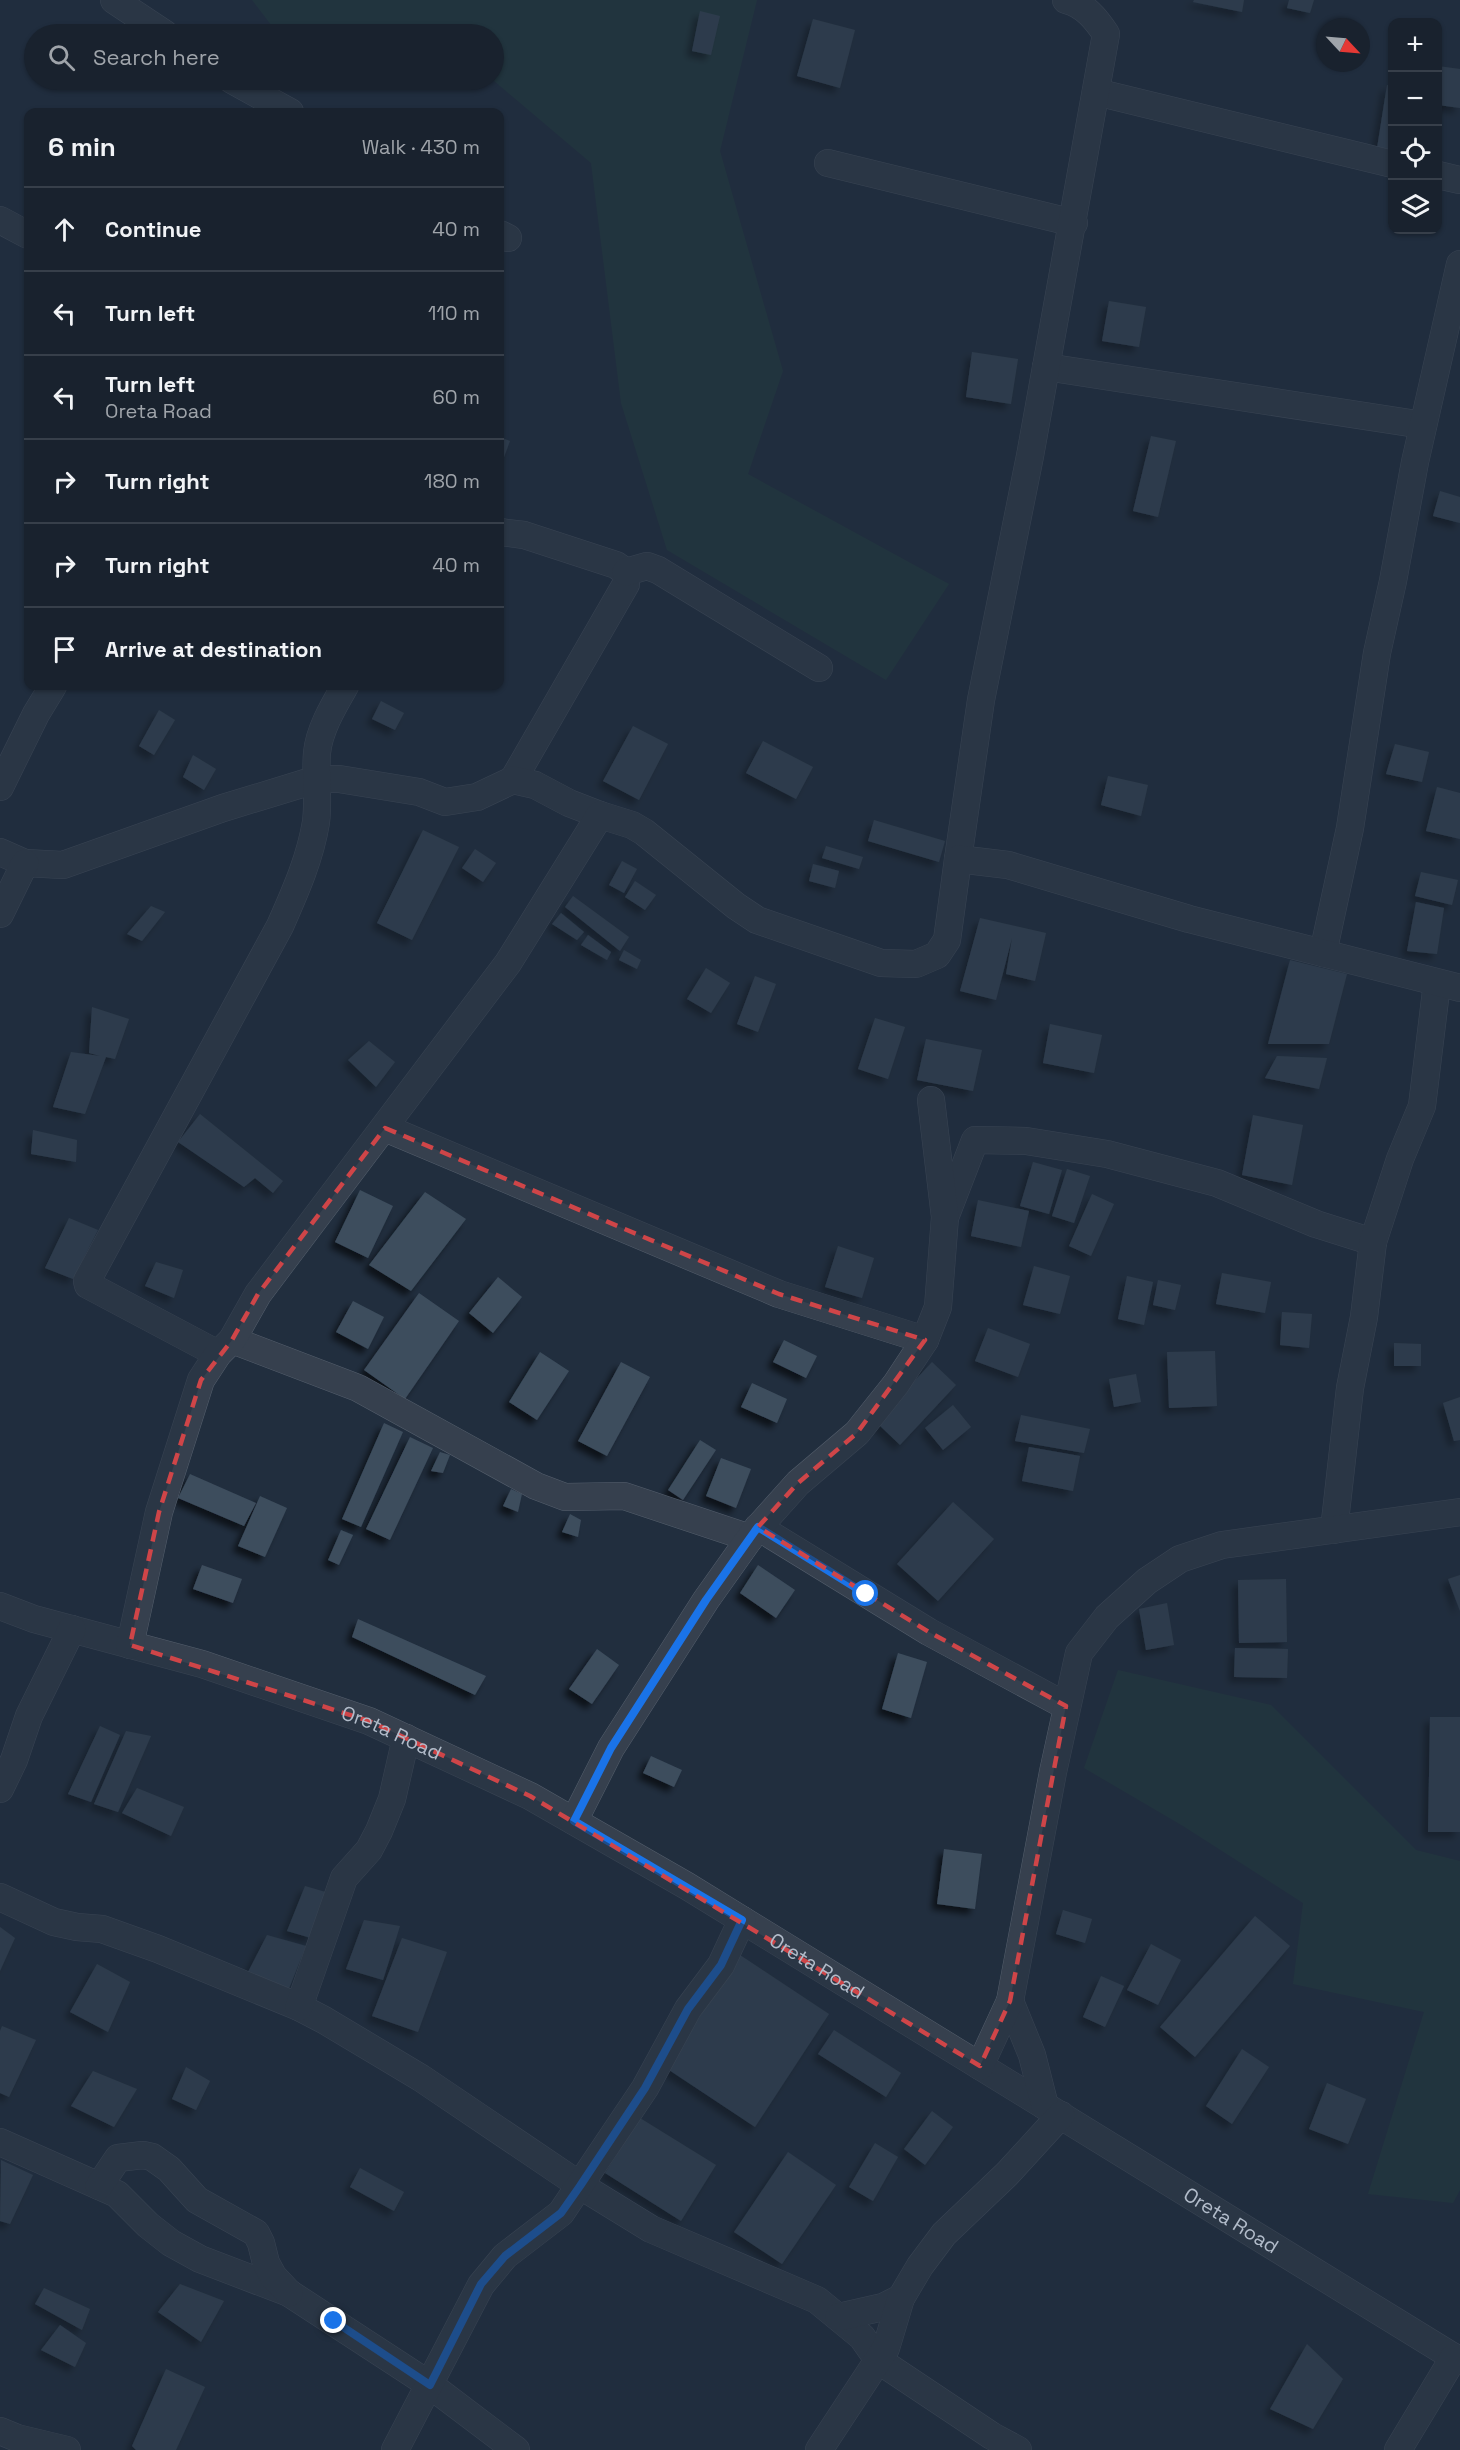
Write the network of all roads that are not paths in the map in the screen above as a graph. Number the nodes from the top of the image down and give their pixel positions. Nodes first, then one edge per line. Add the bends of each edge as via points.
1 (114, 0) edge
2 (1066, 0) edge
3 (150, 24) edge
4 (249, 90) edge
5 (1096, 92) junction
6 (283, 108) edge
7 (1388, 163) edge
8 (828, 164) dead end
9 (1442, 176) edge
10 (1460, 180) edge
11 (1074, 222) junction
12 (1460, 264) edge
13 (1046, 368) junction
14 (1423, 425) junction
15 (504, 532) edge
16 (626, 572) junction
17 (819, 668) dead end
18 (51, 690) edge
19 (343, 690) edge
20 (318, 779) junction
21 (513, 780) junction
22 (0, 788) edge
23 (600, 815) junction
24 (0, 852) edge
25 (958, 859) junction
26 (25, 863) junction
27 (0, 914) edge
28 (1323, 953) junction
29 (1448, 986) edge
30 (931, 1100) dead end
31 (385, 1128) junction
32 (945, 1217) junction
33 (1374, 1242) junction
34 (925, 1340) junction
35 (225, 1347) junction
36 (1460, 1512) edge
37 (1334, 1530) junction
38 (754, 1533) junction
39 (0, 1606) edge
40 (72, 1629) junction
41 (130, 1645) junction
42 (1066, 1706) junction
43 (406, 1738) junction
44 (0, 1789) edge
45 (574, 1821) junction
46 (0, 1897) edge
47 (742, 1920) junction
48 (1010, 2001) junction
49 (298, 2007) junction
50 (980, 2066) junction
51 (1053, 2111) junction
52 (0, 2142) edge
53 (99, 2186) junction
54 (580, 2186) junction
55 (289, 2293) junction
56 (901, 2298) junction
57 (839, 2317) junction
58 (1457, 2359) edge
59 (878, 2360) junction
60 (430, 2385) junction
61 (0, 2432) edge
62 (67, 2450) edge
63 (395, 2450) edge
64 (516, 2450) edge
65 (819, 2450) edge
66 (1018, 2450) edge
67 (1398, 2450) edge

1 - 3 street
2 - 5 street via 1077,3 1095,18 1106,34
4 - 6 street
5 - 7 street
5 - 11 street
8 - 11 street
9 - 10 street
11 - 13 street
12 - 14 street
13 - 14 street
13 - 25 street via 981,700
14 - 28 street via 1377,653 1350,828
15 - 16 street via 542,540
16 - 17 street via 647,566 658,570
16 - 21 street via 626,584
18 - 22 street
19 - 20 street via 317,752
20 - 21 street via 419,792 445,802 477,797
20 - 26 street via 63,865
20 - 35 street via 310,851 280,926 87,1281 88,1285
21 - 23 street via 535,785
23 - 25 street via 644,832 757,921 881,963 916,964 937,955 947,940
23 - 31 street via 508,963
24 - 26 street
25 - 28 street via 1008,865 1189,919
26 - 27 street
28 - 29 street
29 - 33 street via 1422,1106 1400,1159
30 - 32 street
31 - 34 street via 779,1294
31 - 35 street via 258,1294
32 - 33 street via 975,1140 1026,1141 1107,1154 1217,1183 1316,1224
32 - 34 street via 938,1307
33 - 37 street via 1350,1388
34 - 38 street via 857,1433 798,1483
35 - 38 street via 357,1388 565,1497 624,1496
35 - 41 street via 201,1380 159,1512
36 - 37 street
37 - 42 street via 1222,1545 1180,1559 1147,1581 1107,1617 1079,1653
38 - 42 street
38 - 45 street via 611,1748
39 - 40 street, Oreta Road
40 - 41 street, Oreta Road
40 - 44 street via 28,1716 14,1761
41 - 43 street, Oreta Road via 202,1664 369,1721
42 - 48 street
43 - 45 street, Oreta Road
43 - 49 street via 392,1799 369,1850 344,1878
45 - 47 street, Oreta Road
46 - 49 street via 54,1922 102,1929 158,1949
47 - 50 street, Oreta Road
47 - 54 street via 721,1965 688,2009 645,2088
48 - 50 street
48 - 51 street
49 - 54 street via 421,2078
50 - 51 street, Oreta Road
51 - 56 street via 1007,2175 944,2234
51 - 58 street, Oreta Road
52 - 53 street
53 - 55 street via 117,2194 171,2243 200,2259
53 - 55 street via 118,2158 153,2157 196,2200 256,2233 273,2276
54 - 57 street via 651,2229 788,2286 817,2300
54 - 60 street via 561,2213 505,2256 481,2284
55 - 60 street
56 - 57 street via 883,2307
56 - 59 street via 886,2348
57 - 59 street via 862,2337
58 - 67 street
59 - 65 street
59 - 66 street
60 - 63 street
60 - 64 street
61 - 62 street

